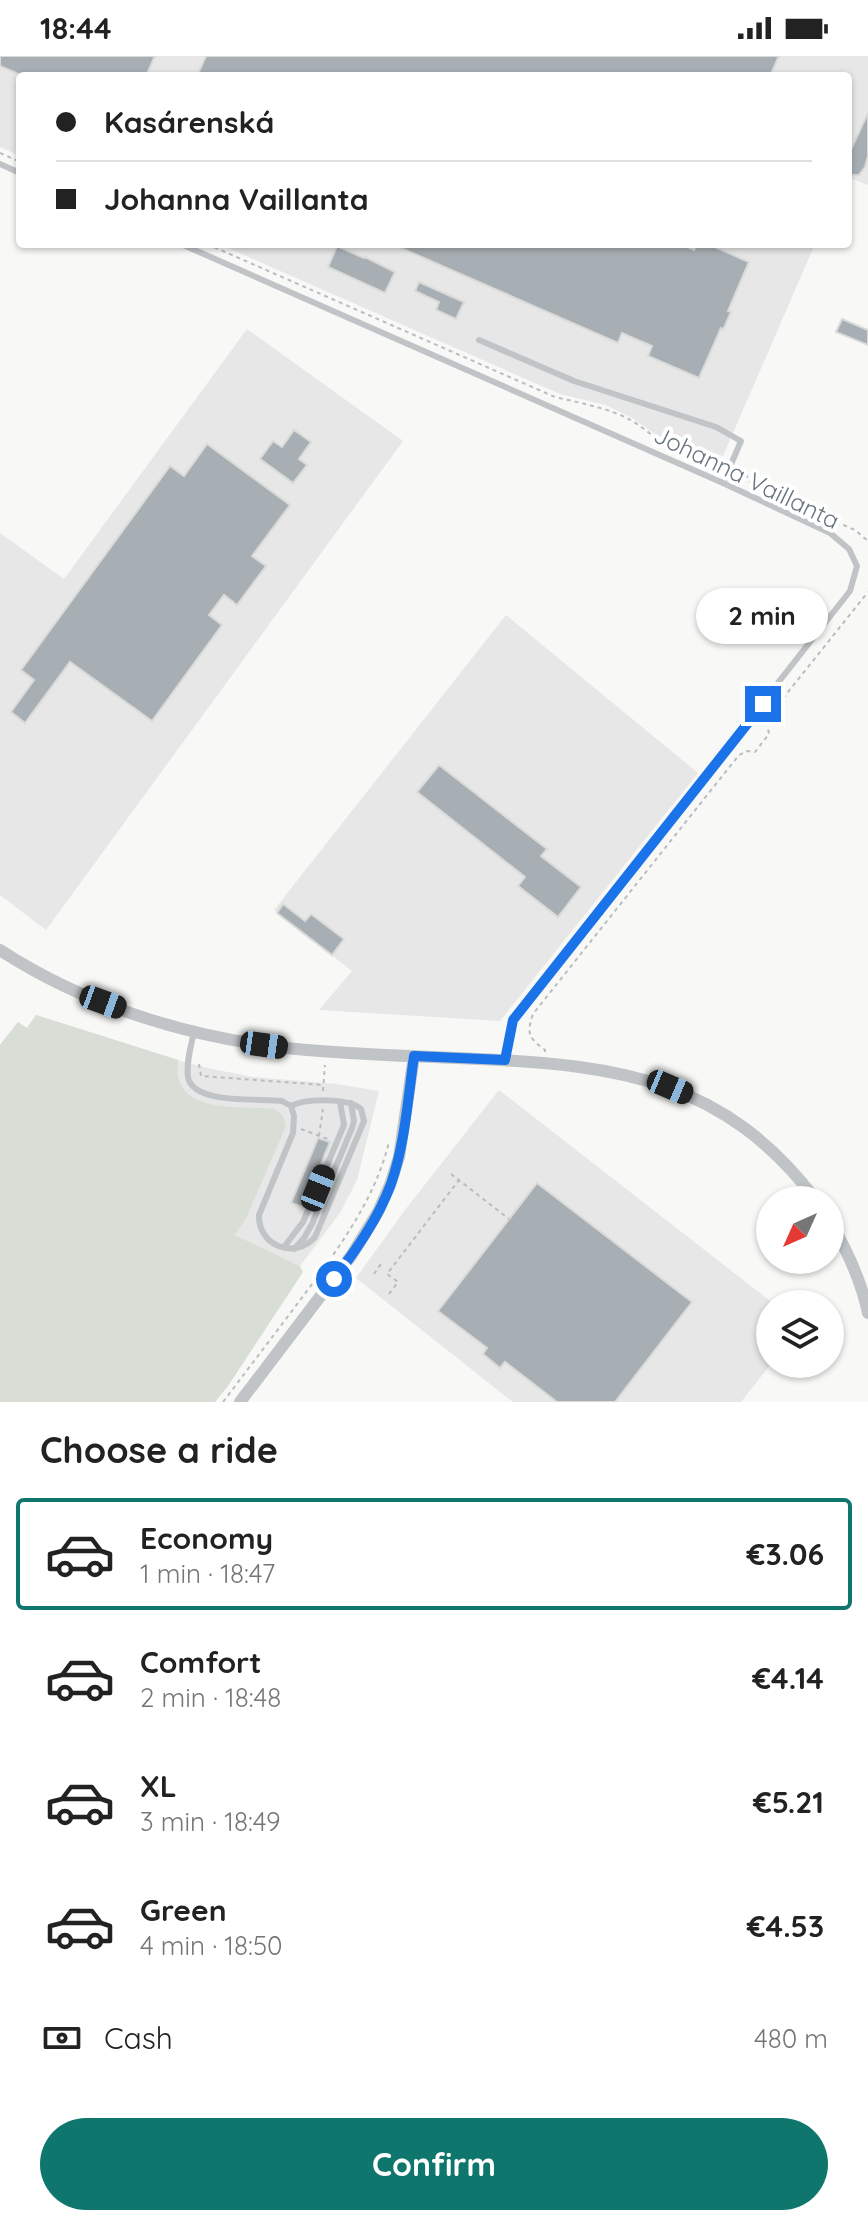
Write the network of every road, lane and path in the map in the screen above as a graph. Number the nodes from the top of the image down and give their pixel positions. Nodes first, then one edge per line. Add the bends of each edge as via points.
1 (190, 248) edge
2 (216, 248) edge
3 (479, 340) dead end
4 (731, 464) junction
5 (723, 483) junction
6 (868, 541) edge
7 (868, 592) edge
8 (0, 950) edge
9 (194, 1032) junction
10 (414, 1056) junction
11 (505, 1060) junction
12 (325, 1063) dead end
13 (545, 1063) junction
14 (199, 1064) dead end
15 (340, 1102) junction
16 (291, 1106) junction
17 (294, 1128) junction
18 (390, 1138) dead end
19 (337, 1143) junction
20 (451, 1174) dead end
21 (459, 1180) junction
22 (804, 1186) edge
23 (509, 1219) dead end
24 (284, 1247) junction
25 (844, 1247) edge
26 (381, 1264) dead end
27 (374, 1274) dead end
28 (389, 1294) dead end
29 (868, 1313) edge
30 (223, 1402) edge
31 (240, 1402) edge

1 - 5 lane, Johanna Vaillanta
2 - 4 path via 555,397 630,419 660,442 701,462 719,458
3 - 4 lane via 574,381 716,427 741,441
4 - 5 lane
4 - 6 path via 744,470 756,487 855,530
5 - 11 lane, Johanna Vaillanta via 830,533 849,549 857,566 850,591 513,1020
7 - 13 path via 772,712 769,734 755,752 739,755 533,1014 528,1027 532,1040 545,1050
8 - 9 street via 76,991
9 - 10 street via 297,1049
9 - 16 lane via 188,1076 197,1091
10 - 11 street
10 - 31 street via 399,1157 378,1212 351,1256
11 - 13 street
12 - 14 path via 324,1084 201,1076
13 - 22 street via 632,1075 713,1107 779,1157
15 - 16 lane via 306,1100
15 - 19 lane via 344,1125
15 - 24 lane via 361,1109 364,1121 315,1237 302,1248
16 - 17 lane
17 - 19 path
17 - 24 lane via 258,1222 269,1241
18 - 30 path via 360,1214
19 - 24 lane via 303,1222
20 - 21 path
21 - 23 path
21 - 28 path via 387,1274 398,1282
25 - 29 street
26 - 27 path

